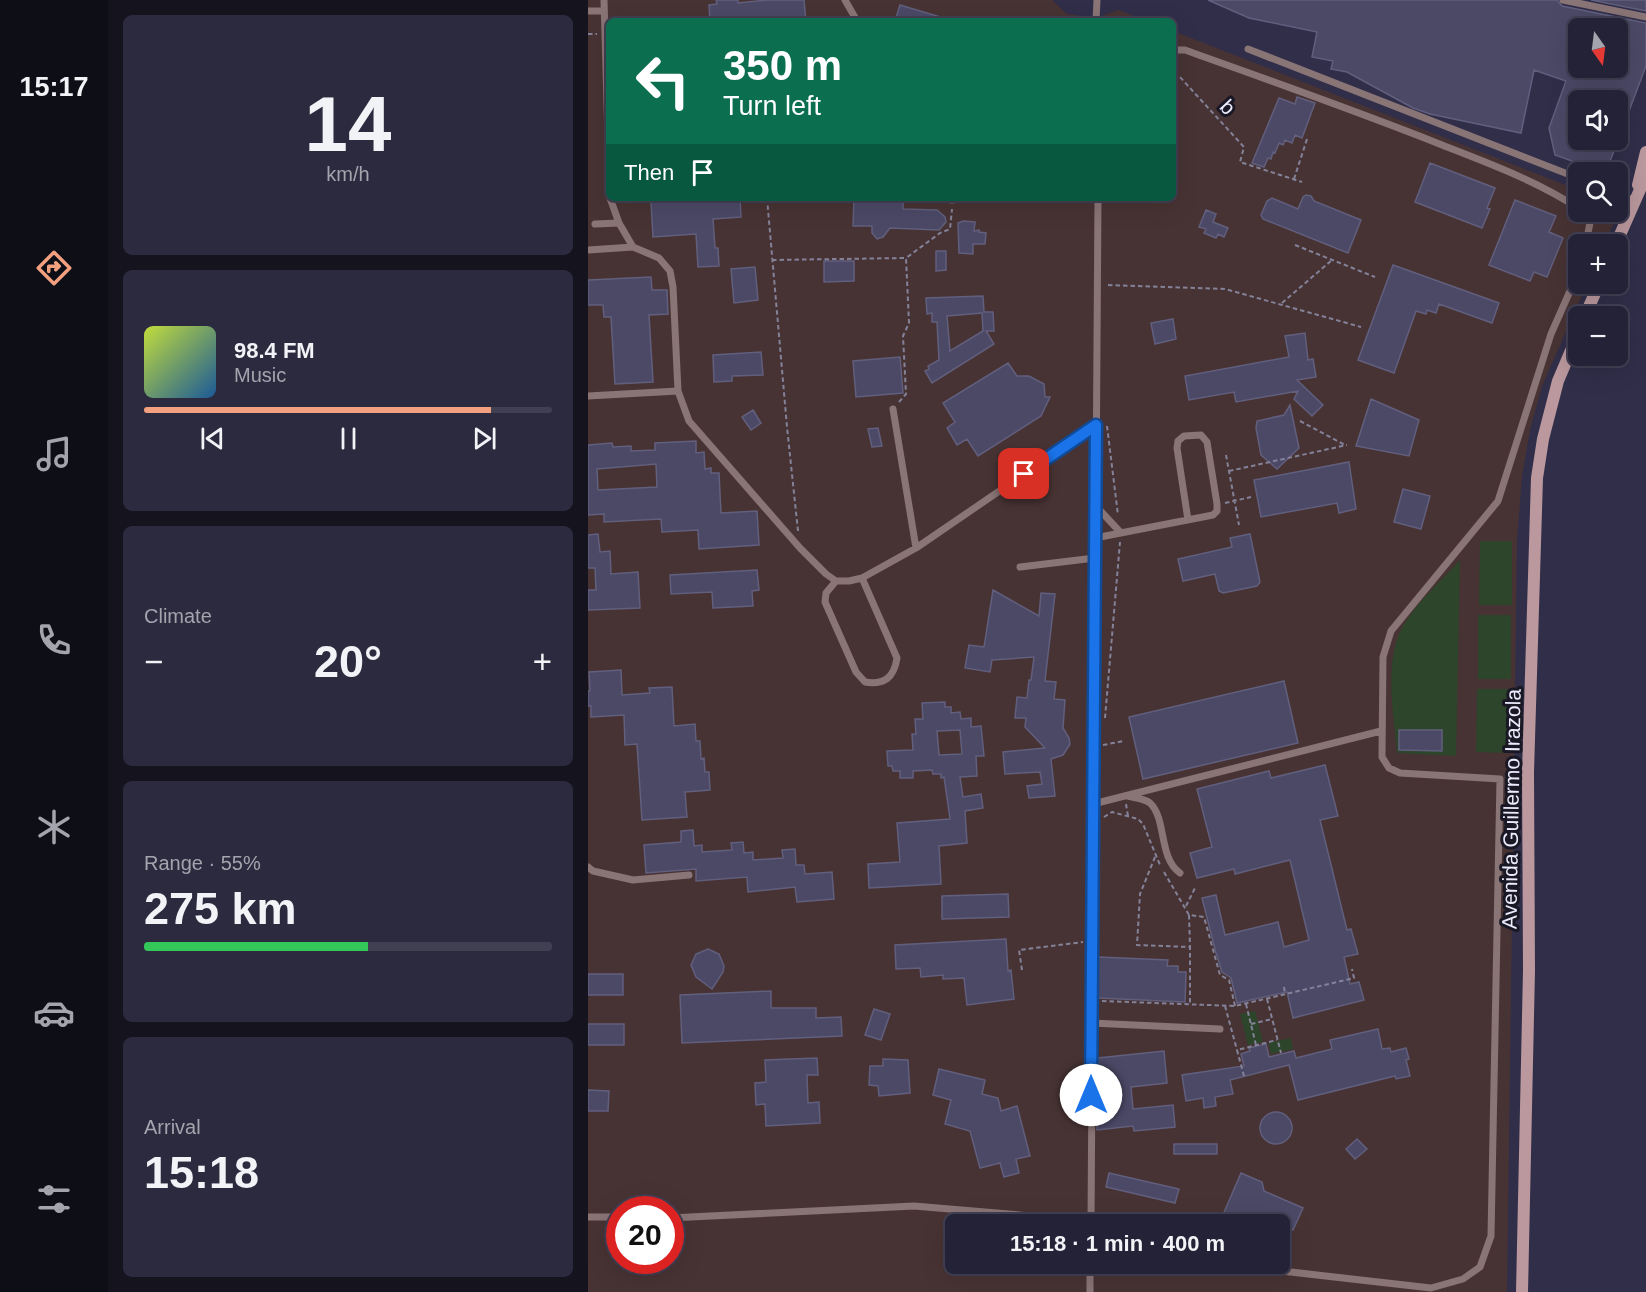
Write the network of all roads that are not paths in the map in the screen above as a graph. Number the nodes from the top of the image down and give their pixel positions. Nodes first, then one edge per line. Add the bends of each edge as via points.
1 (604, 0) edge
2 (845, 0) edge
3 (1097, 0) edge
4 (1563, 0) edge
5 (588, 11) edge
6 (603, 11) junction
7 (1646, 17) edge
8 (855, 18) edge
9 (1096, 18) edge
10 (1248, 49) dead end
11 (1176, 50) edge
12 (606, 92) edge
13 (1646, 152) edge
14 (1568, 174) edge
15 (1646, 176) edge
16 (1628, 198) edge
17 (1634, 200) junction
18 (611, 201) edge
19 (1098, 201) edge
20 (1568, 202) edge
21 (595, 224) dead end
22 (619, 224) junction
23 (1620, 234) edge
24 (633, 247) junction
25 (588, 250) edge
26 (1569, 294) edge
27 (1568, 358) edge
28 (678, 391) junction
29 (588, 396) edge
30 (893, 409) road end
31 (1096, 425) junction
32 (1095, 505) junction
33 (1188, 520) junction
34 (1121, 533) junction
35 (1095, 538) junction
36 (916, 548) junction
37 (1095, 558) junction
38 (1020, 567) dead end
39 (862, 578) junction
40 (836, 581) junction
41 (1381, 731) junction
42 (1124, 796) junction
43 (1093, 804) junction
44 (588, 867) edge
45 (1180, 873) dead end
46 (689, 875) dead end
47 (1091, 1023) junction
48 (1220, 1029) dead end
49 (1002, 1214) edge
50 (1091, 1214) edge
51 (588, 1216) edge
52 (606, 1217) edge
53 (684, 1217) edge
54 (1290, 1272) edge
55 (1090, 1274) edge
56 (1090, 1292) edge
57 (1522, 1292) edge

1 - 6 lane
2 - 8 lane
3 - 9 lane
4 - 7 lane
5 - 6 lane
6 - 12 lane
10 - 14 lane
11 - 20 lane via 1354,109
13 - 17 main road
15 - 17 main road
16 - 17 lane
17 - 23 main road
18 - 22 lane
19 - 31 lane
21 - 22 lane
22 - 24 lane
24 - 25 lane
24 - 28 lane via 659,258 670,271
26 - 41 lane via 1551,334 1498,501 1391,631 1383,657
27 - 57 main road, Avenida Guillermo Irazola via 1543,439 1537,478 1528,772 1529,970
28 - 29 lane
28 - 40 lane via 688,421 801,548
30 - 36 lane
31 - 32 lane
31 - 36 lane
32 - 34 lane
32 - 35 lane
33 - 33 lane via 1217,511 1208,442 1201,435 1184,436 1178,441
33 - 34 lane
34 - 35 lane
35 - 37 lane
36 - 39 lane
37 - 38 lane
37 - 43 lane
39 - 40 lane
39 - 40 lane via 897,658 896,670 876,684 865,682 856,672 825,602 826,593
41 - 42 lane
41 - 54 lane via 1382,757 1389,768 1400,773 1500,779 1491,1236 1480,1267 1463,1279 1431,1288
42 - 43 lane
42 - 45 lane via 1150,803 1169,861
43 - 47 lane
44 - 46 lane via 633,880
47 - 48 lane
47 - 50 lane
49 - 53 lane via 914,1206
51 - 52 lane
55 - 56 lane

